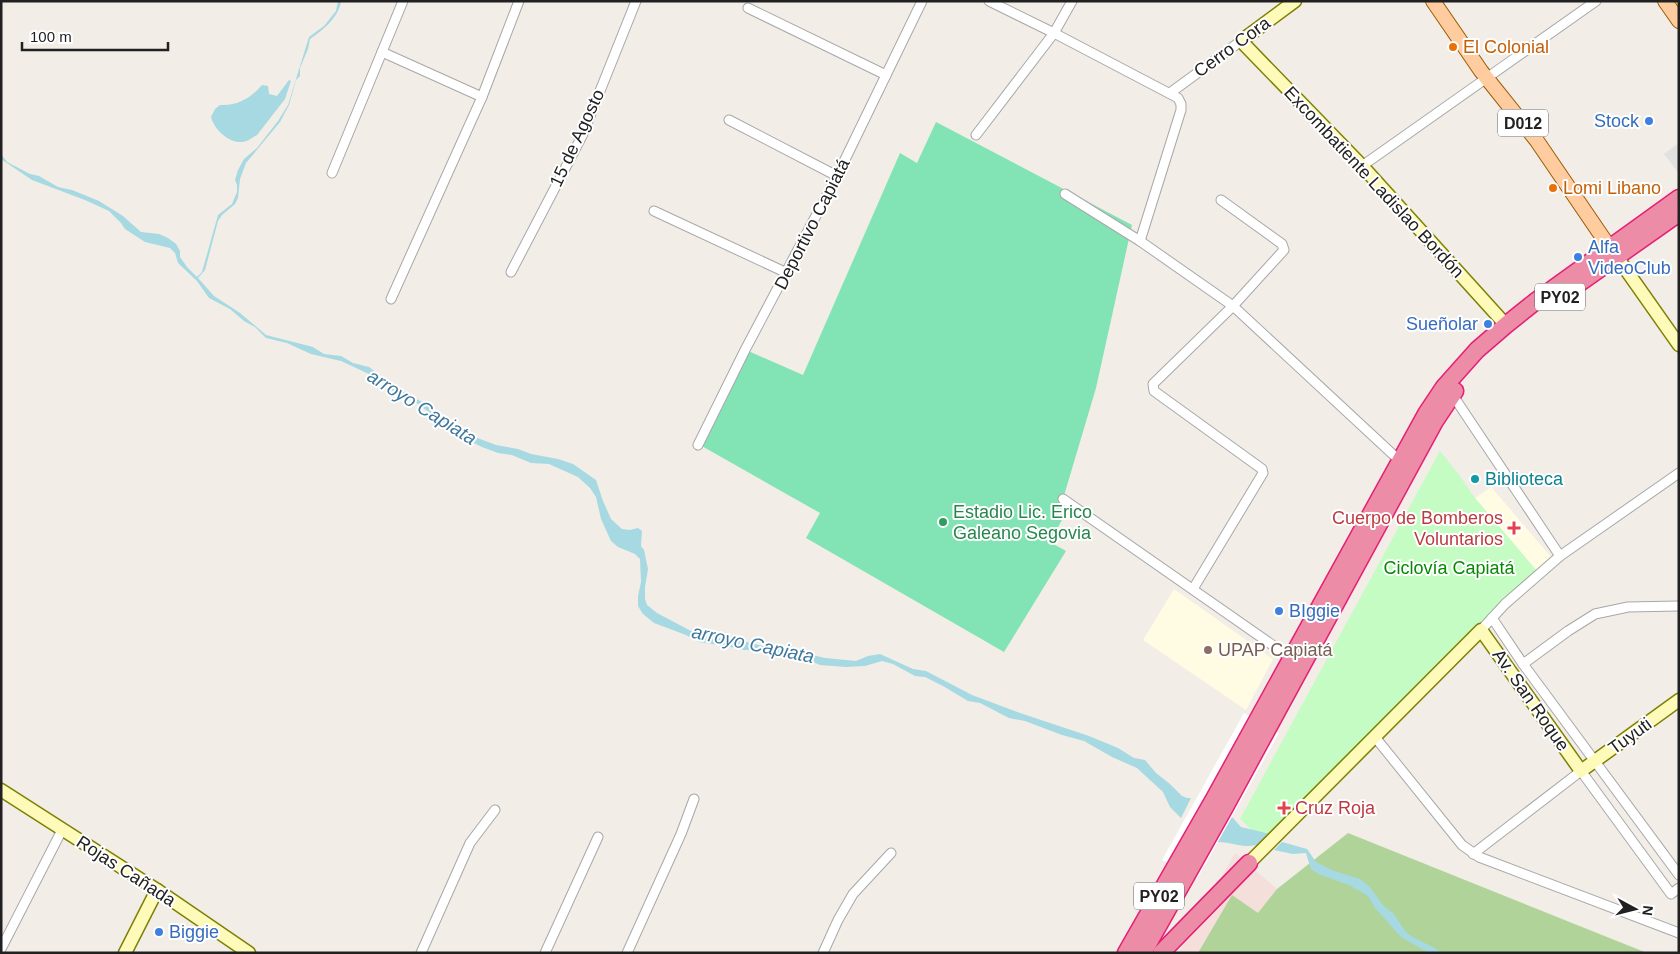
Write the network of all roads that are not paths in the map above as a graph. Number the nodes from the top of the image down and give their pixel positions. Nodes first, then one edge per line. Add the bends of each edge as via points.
1 (403, 1) edge
2 (519, 1) edge
3 (636, 1) edge
4 (922, 1) edge
5 (989, 1) edge
6 (1072, 1) edge
7 (1295, 1) edge
8 (1433, 1) edge
9 (1596, 1) edge
10 (1665, 1) edge
11 (1675, 1) edge
12 (1679, 7) edge
13 (748, 8) dead end
14 (1679, 21) edge
15 (1054, 33) junction
16 (1241, 42) junction
17 (382, 52) junction
18 (886, 76) junction
19 (1487, 78) junction
20 (1170, 93) junction
21 (482, 97) junction
22 (729, 120) dead end
23 (976, 135) dead end
24 (1362, 166) junction
25 (332, 173) dead end
26 (837, 176) junction
27 (1065, 194) dead end
28 (1679, 198) edge
29 (1221, 200) dead end
30 (654, 211) dead end
31 (1679, 213) edge
32 (1140, 241) junction
33 (1613, 252) junction
34 (511, 272) dead end
35 (787, 273) junction
36 (391, 299) dead end
37 (1233, 306) junction
38 (1506, 325) junction
39 (1679, 345) edge
40 (1452, 394) junction
41 (698, 445) dead end
42 (1400, 461) junction
43 (1679, 473) edge
44 (1063, 499) dead end
45 (1560, 556) junction
46 (1193, 590) junction
47 (1679, 606) edge
48 (1492, 618) junction
49 (1481, 630) junction
50 (1291, 658) junction
51 (1523, 664) junction
52 (1679, 700) edge
53 (1375, 737) junction
54 (1595, 761) junction
55 (1581, 771) junction
56 (1, 790) edge
57 (694, 800) dead end
58 (1220, 803) junction
59 (495, 810) dead end
60 (62, 830) junction
61 (598, 837) dead end
62 (1197, 843) junction
63 (891, 853) dead end
64 (1473, 854) junction
65 (1249, 863) joint
66 (1679, 875) edge
67 (1679, 888) edge
68 (156, 890) junction
69 (1679, 933) edge
70 (1, 950) edge
71 (126, 953) edge
72 (249, 953) edge
73 (421, 953) edge
74 (546, 953) edge
75 (627, 953) edge
76 (823, 953) edge
77 (1126, 953) edge
78 (1143, 953) edge
79 (1161, 953) edge

1 - 17 street
2 - 21 street
3 - 34 street, 15 de Agosto via 582,136
4 - 18 street, Deportivo Capiatá
5 - 15 street
6 - 15 street
7 - 16 street, Cerro Cora
8 - 19 main road, D012
9 - 19 street
10 - 14 main road
11 - 12 main road
13 - 18 street
15 - 20 street
15 - 23 street
16 - 20 street, Cerro Cora
16 - 24 street, Excombatiente Ladislao Bordón
17 - 21 street
17 - 25 street
18 - 26 street, Deportivo Capiatá
19 - 24 street
19 - 33 main road, D012 via 1536,141
20 - 32 street via 1178,98 1181,110
21 - 36 street
22 - 26 street
24 - 38 street, Excombatiente Ladislao Bordón
26 - 35 street, Deportivo Capiatá
27 - 32 street
28 - 33 highway, PY02
29 - 37 street via 1284,247
30 - 35 street
31 - 33 highway, PY02
32 - 37 street
33 - 38 highway, PY02
33 - 39 street, D012
33 - 40 highway, PY02 via 1484,358
35 - 41 street, Deportivo Capiatá
37 - 42 street
37 - 46 street via 1153,384 1154,391 1262,469
38 - 42 highway, PY02 via 1476,350 1444,387
40 - 45 street
40 - 58 highway, PY02
42 - 50 highway, PY02
43 - 45 street
44 - 46 street
45 - 48 street
46 - 50 street
47 - 51 street via 1628,607 1595,614
48 - 49 street
48 - 51 street
49 - 53 street
49 - 55 street, Av. San Roque
50 - 58 highway, PY02
51 - 54 street
52 - 54 street, Tuyuti
53 - 64 street via 1462,845
53 - 65 street
54 - 55 street, Tuyuti
54 - 66 street
55 - 64 street
55 - 67 street via 1671,894
56 - 60 street, Rojas Cañada
57 - 75 street
58 - 62 highway, PY02
59 - 73 street via 470,843
60 - 68 street, Rojas Cañada
60 - 70 street
61 - 74 street
62 - 77 highway, PY02
62 - 78 highway, PY02
63 - 76 street via 853,894
64 - 69 street
65 - 79 highway
68 - 71 street
68 - 72 street, Rojas Cañada

